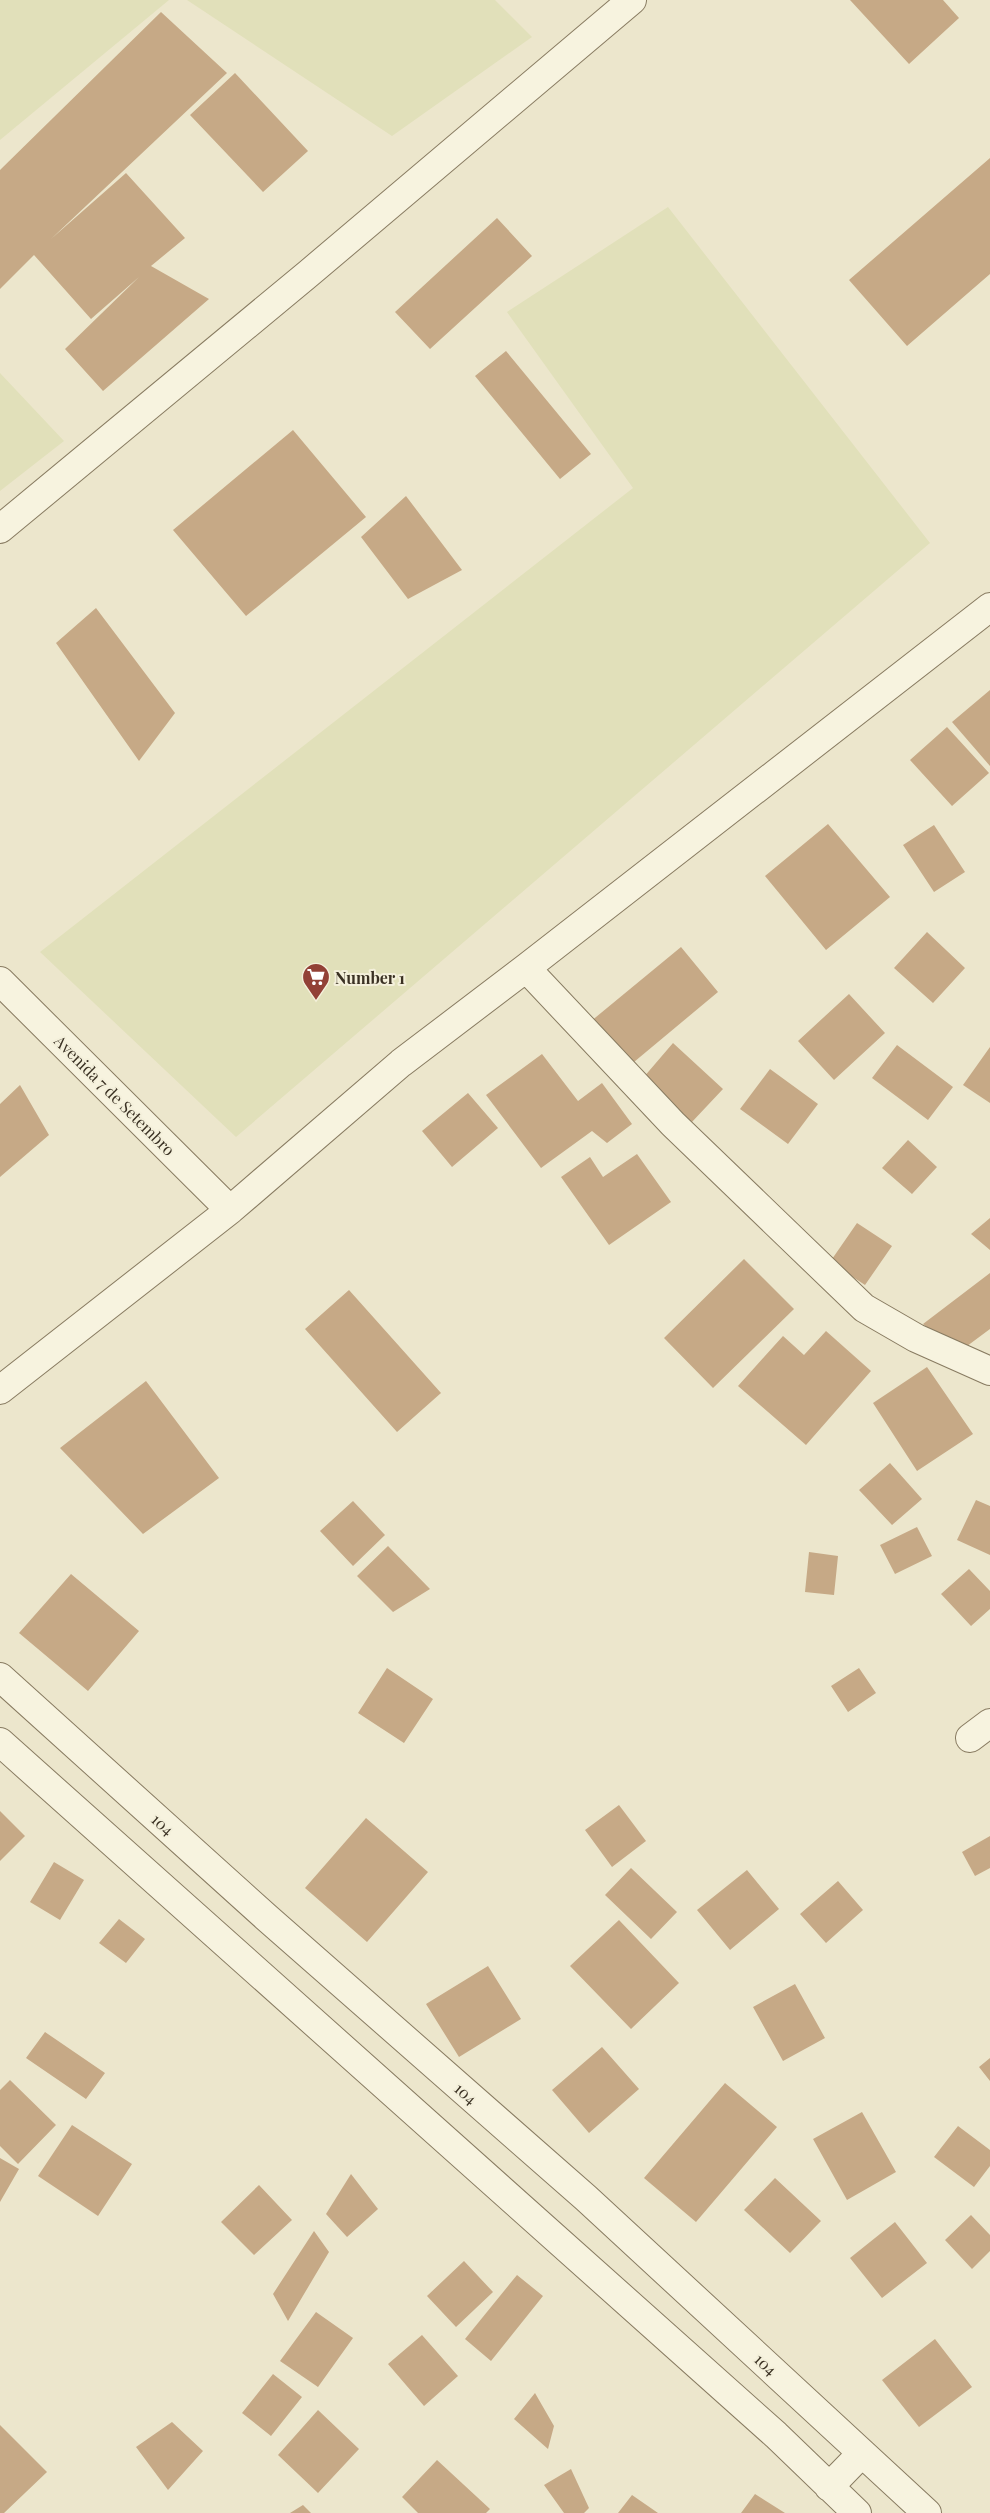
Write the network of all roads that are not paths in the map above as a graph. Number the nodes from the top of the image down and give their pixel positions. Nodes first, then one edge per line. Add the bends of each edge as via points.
1 (632, 0) edge
2 (0, 529) edge
3 (990, 607) edge
4 (526, 968) junction
5 (0, 981) edge
6 (230, 1210) junction
7 (990, 1371) edge
8 (0, 1390) edge
9 (0, 1677) edge
10 (0, 1742) edge
11 (862, 2453) junction
12 (829, 2487) junction
13 (857, 2513) edge
14 (927, 2513) edge

1 - 2 street
3 - 4 street
4 - 6 street via 400,1063
4 - 7 street via 673,1124 864,1308 916,1338
5 - 6 street, Avenida 7 de Setembro
6 - 8 street
9 - 11 street, 104 via 266,1917 586,2198
10 - 12 street via 776,2435
11 - 12 street
11 - 14 street, 104
12 - 13 street

